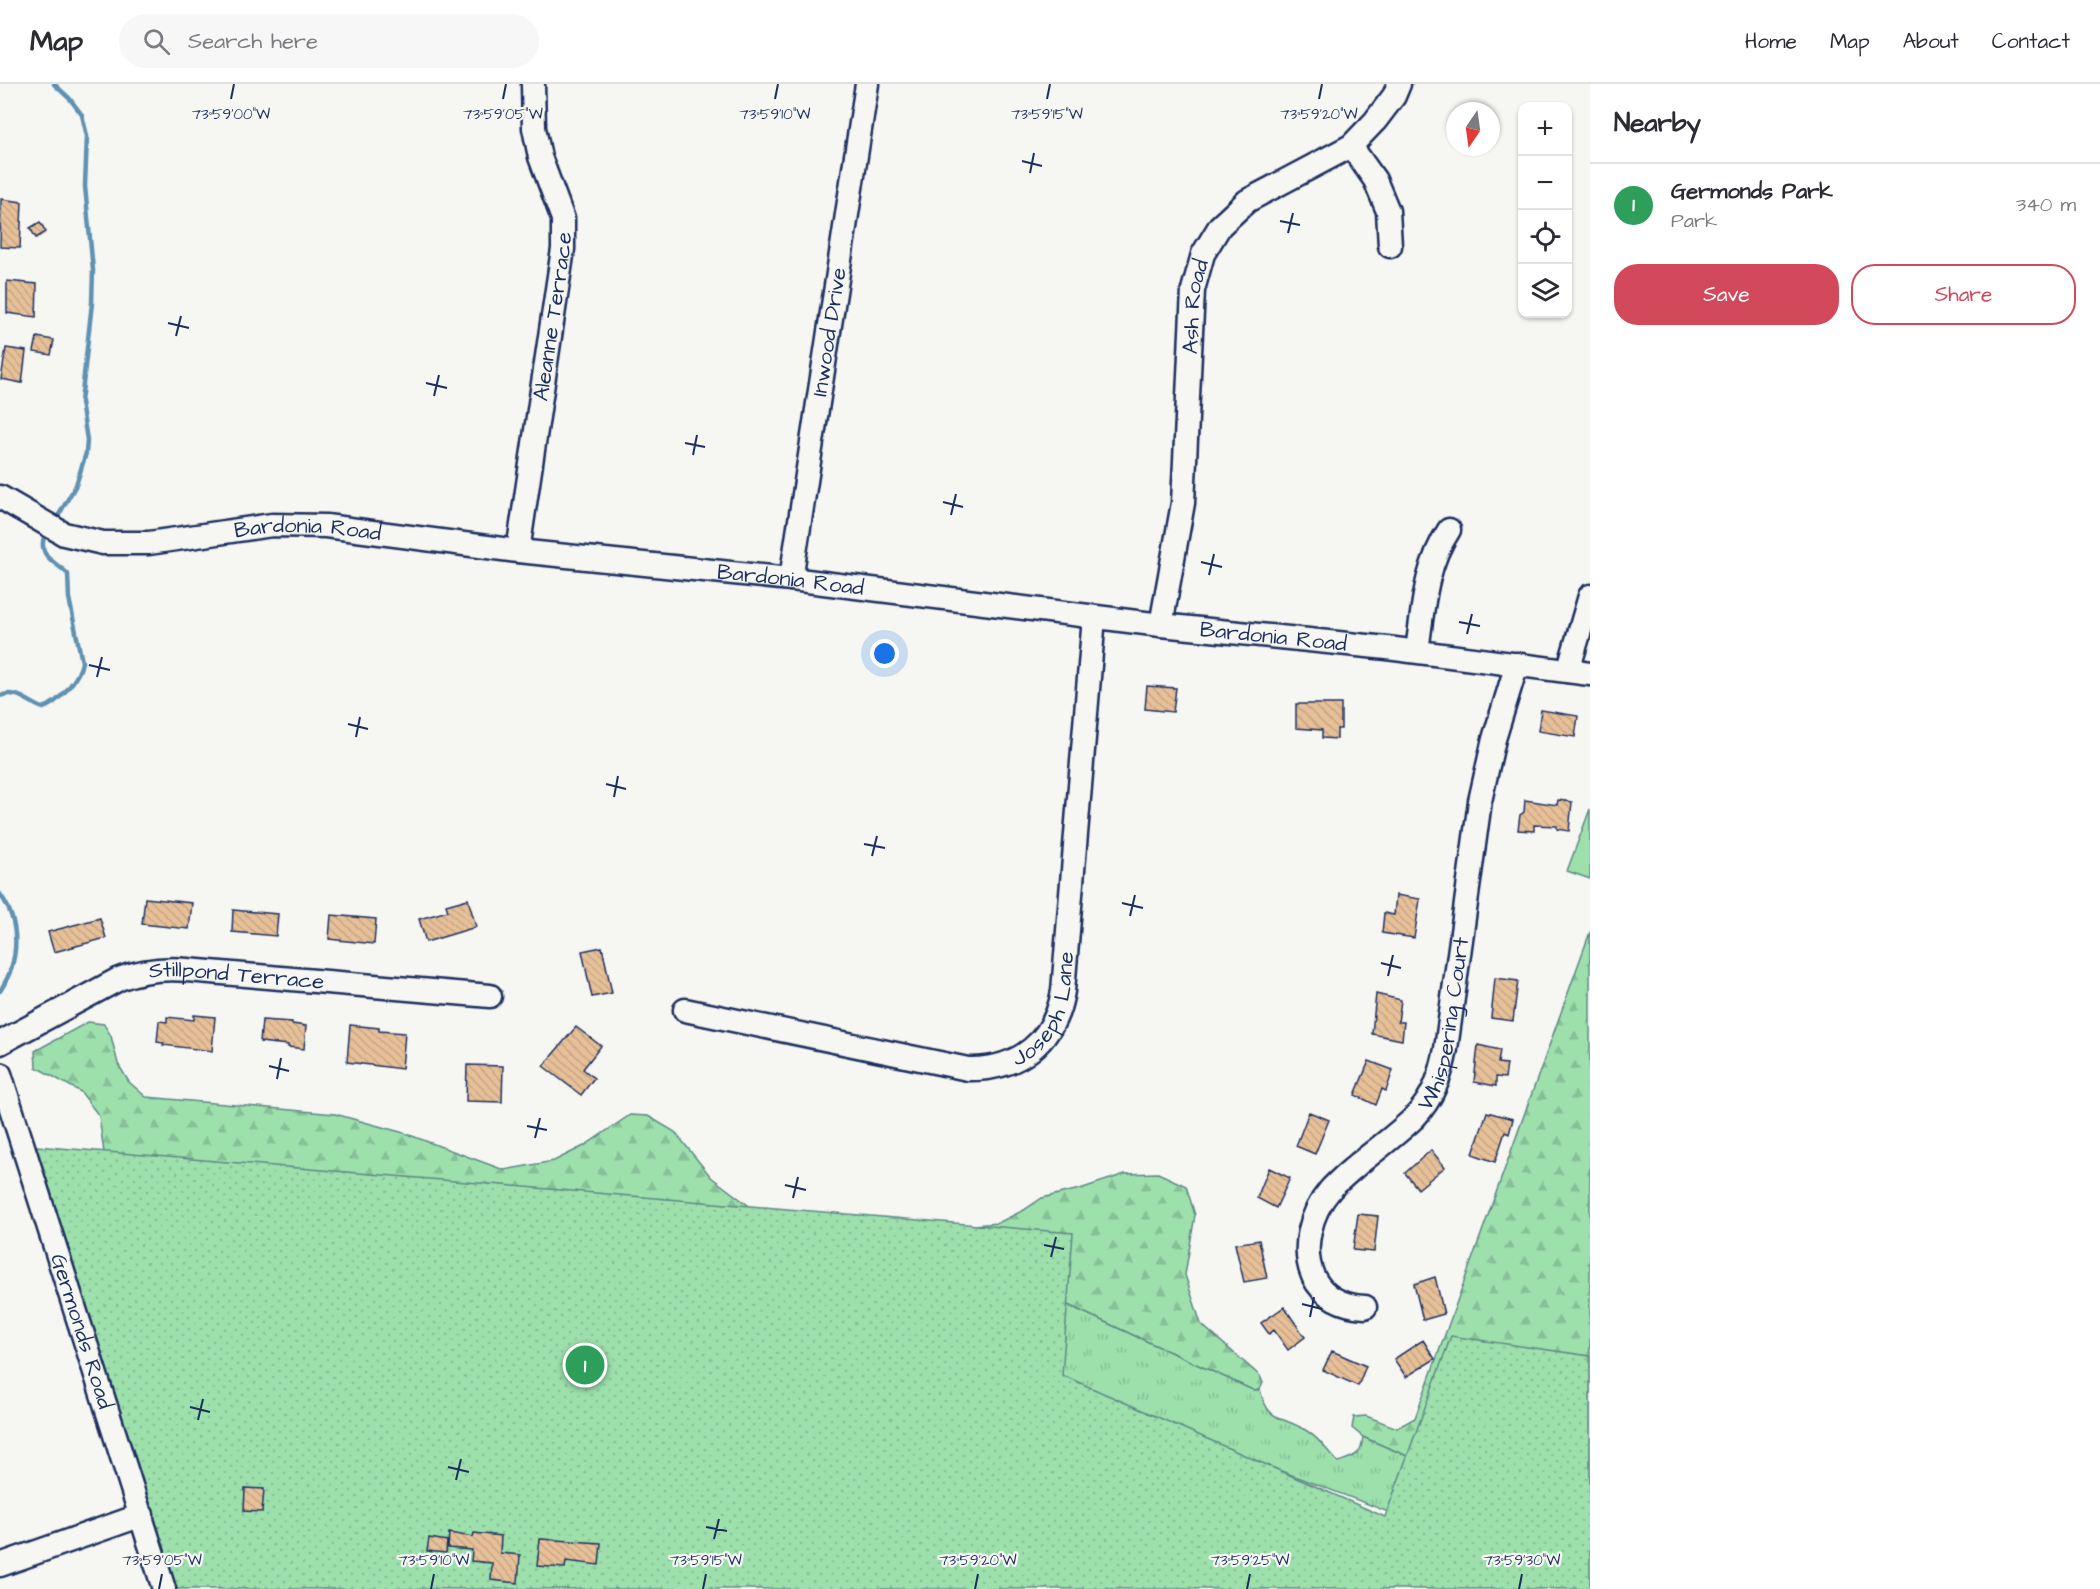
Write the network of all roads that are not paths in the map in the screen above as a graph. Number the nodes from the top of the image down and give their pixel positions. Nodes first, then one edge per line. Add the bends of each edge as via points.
1 (533, 84) edge
2 (867, 84) edge
3 (1399, 84) edge
4 (1351, 146) junction
5 (1390, 246) dead end
6 (0, 496) edge
7 (1449, 530) dead end
8 (518, 551) junction
9 (791, 579) junction
10 (1590, 596) edge
11 (1094, 617) junction
12 (1161, 625) junction
13 (1417, 651) junction
14 (1517, 664) junction
15 (1568, 671) junction
16 (1590, 674) edge
17 (490, 996) dead end
18 (685, 1010) dead end
19 (0, 1043) edge
20 (0, 1074) edge
21 (1365, 1307) dead end
22 (142, 1515) junction
23 (0, 1566) edge
24 (164, 1589) edge

1 - 8 street, Aleanne Terrace via 534,128 540,157 563,219 563,249
2 - 9 street, Inwood Drive
3 - 4 street, Ash Road via 1375,122
4 - 5 street via 1375,180 1388,211
4 - 12 street, Ash Road via 1248,201 1220,226 1203,254 1193,290 1183,503
6 - 8 street, Bardonia Road via 64,534 103,543 138,544 293,524
7 - 13 street via 1430,570
8 - 9 street, Bardonia Road
9 - 11 street, Bardonia Road
10 - 15 street
11 - 12 street, Bardonia Road
11 - 18 street, Joseph Lane via 1063,991 1054,1022 1034,1047 1002,1065 968,1069
12 - 13 street, Bardonia Road
13 - 14 street, Bardonia Road
14 - 15 street, Bardonia Road
14 - 21 street, Whispering Court via 1480,801 1446,1049 1436,1087 1414,1118 1331,1188 1310,1228 1309,1261 1316,1281 1336,1300
15 - 16 street, Bardonia Road
17 - 19 street, Stillpond Terrace via 159,969 119,979
20 - 22 street, Germonds Road
22 - 23 street
22 - 24 street, Germonds Road

